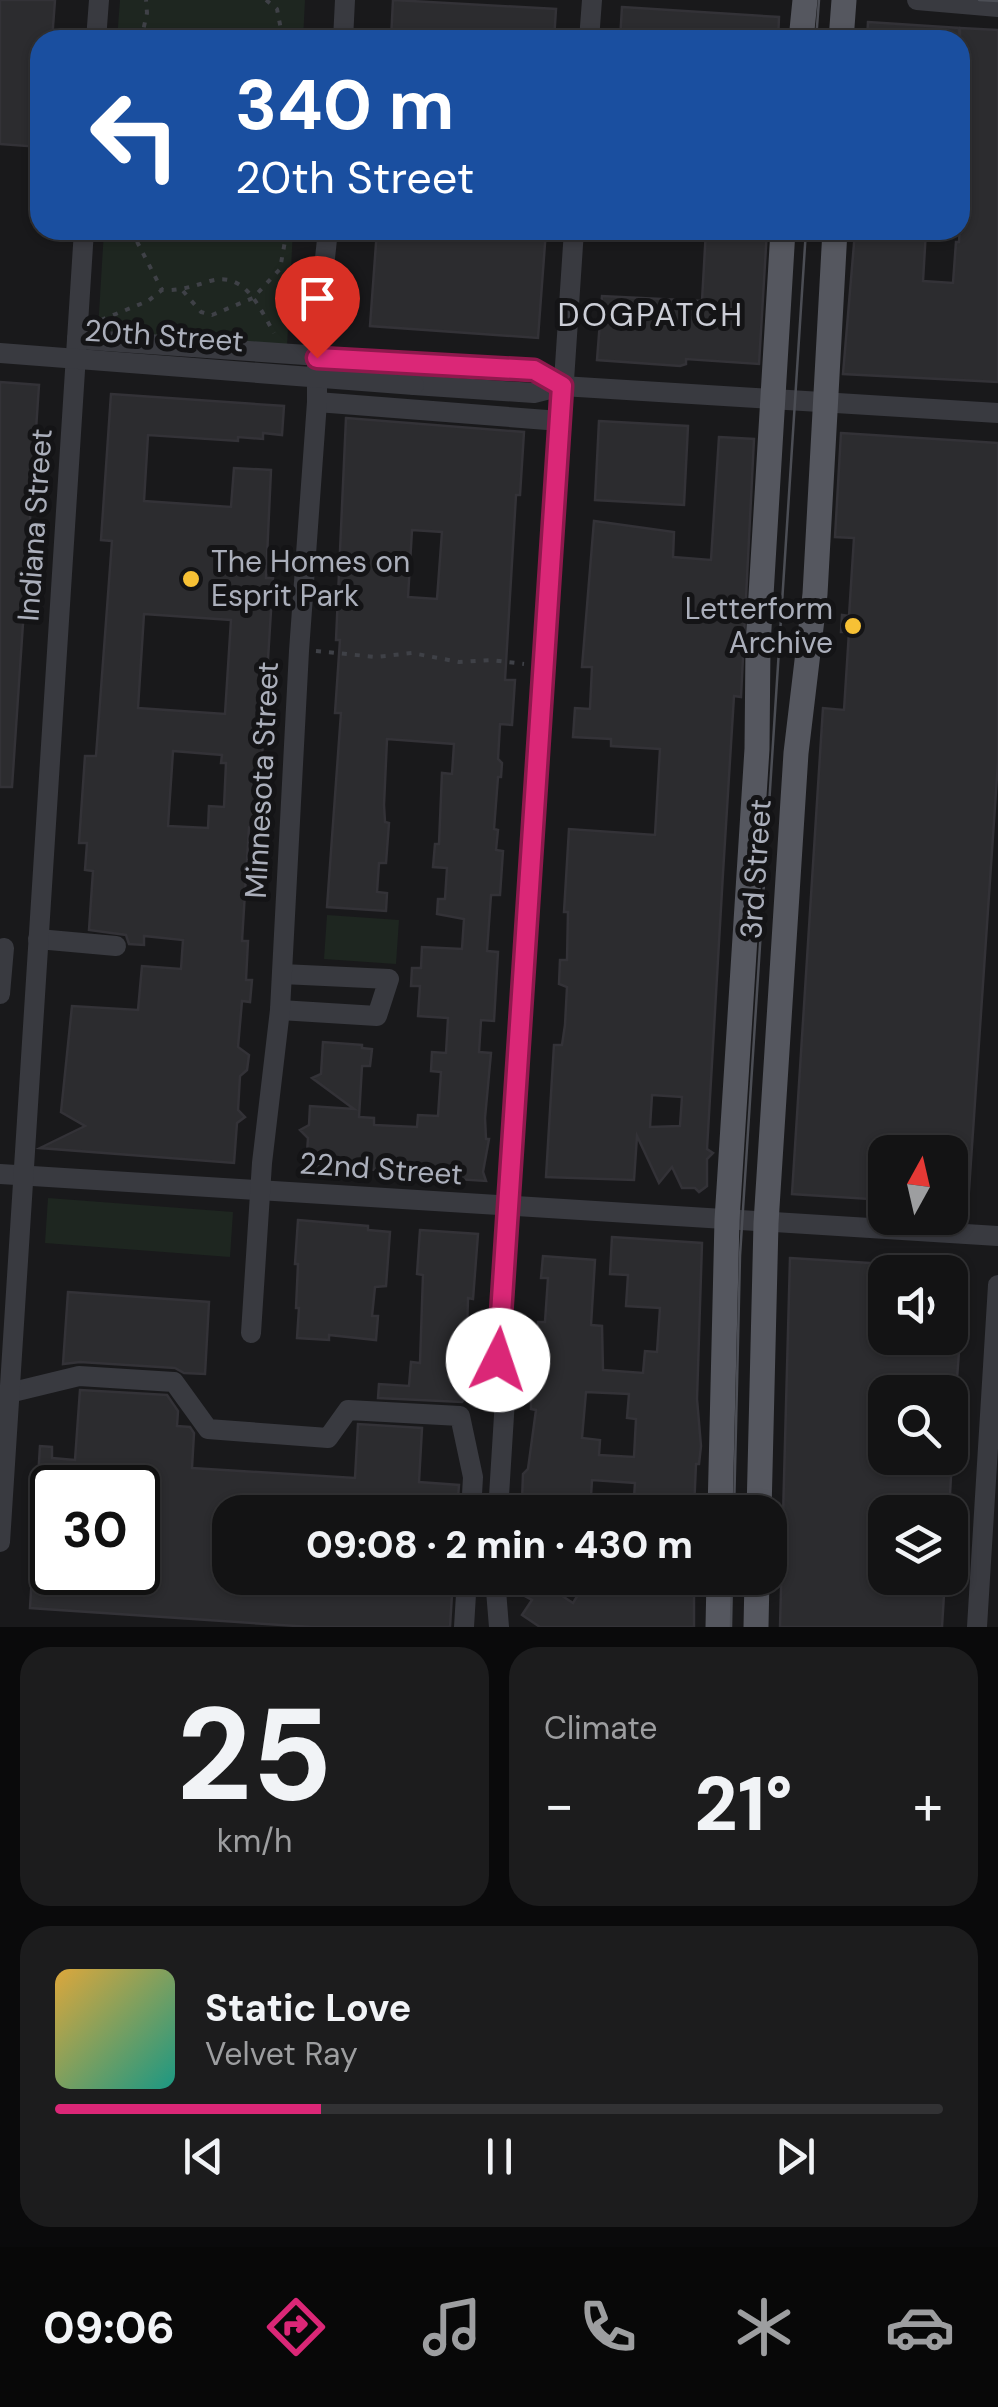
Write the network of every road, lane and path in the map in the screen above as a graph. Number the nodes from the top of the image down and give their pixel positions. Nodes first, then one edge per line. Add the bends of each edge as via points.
1 (98, 0) edge
2 (146, 0) edge
3 (278, 0) edge
4 (345, 0) edge
5 (592, 0) edge
6 (805, 0) edge
7 (844, 0) edge
8 (917, 0) edge
9 (269, 2) edge
10 (998, 8) edge
11 (96, 30) edge
12 (143, 30) edge
13 (281, 30) edge
14 (344, 30) edge
15 (590, 30) edge
16 (802, 30) edge
17 (842, 30) edge
18 (83, 240) edge
19 (136, 240) edge
20 (285, 240) edge
21 (327, 240) edge
22 (573, 240) edge
23 (782, 240) edge
24 (834, 240) edge
25 (162, 290) junction
26 (182, 291) junction
27 (253, 298) junction
28 (78, 339) junction
29 (0, 353) edge
30 (288, 356) junction
31 (317, 358) junction
32 (562, 386) junction
33 (773, 400) junction
34 (317, 402) junction
35 (826, 404) junction
36 (998, 414) edge
37 (560, 421) junction
38 (298, 650) junction
39 (544, 666) junction
40 (38, 945) junction
41 (116, 946) dead end
42 (2, 948) edge
43 (282, 974) junction
44 (0, 994) edge
45 (280, 1010) junction
46 (0, 1174) edge
47 (23, 1176) junction
48 (262, 1191) junction
49 (509, 1207) junction
50 (727, 1220) junction
51 (766, 1222) junction
52 (998, 1236) edge
53 (998, 1285) edge
54 (251, 1333) dead end
55 (6, 1398) edge
56 (472, 1495) edge
57 (499, 1495) edge
58 (720, 1495) edge
59 (759, 1495) edge
60 (0, 1542) edge
61 (466, 1595) edge
62 (495, 1595) edge
63 (719, 1595) edge
64 (757, 1595) edge
65 (464, 1627) edge
66 (498, 1627) edge
67 (718, 1627) edge
68 (756, 1627) edge
69 (977, 1627) edge

1 - 11 street
2 - 12 path
3 - 9 path
4 - 14 street
5 - 15 street
6 - 16 main road
7 - 17 main road
8 - 10 street
9 - 13 path via 278,9
18 - 28 street, Indiana Street
19 - 25 path
20 - 27 path via 280,269
21 - 31 street, Minnesota Street
22 - 32 street
23 - 33 main road, 3rd Street
24 - 35 main road, 3rd Street
25 - 26 path
25 - 28 path via 105,316
26 - 27 path via 221,278 244,286
26 - 27 path via 201,312 212,314
27 - 30 path
28 - 30 street, 20th Street
28 - 40 street, Indiana Street
29 - 32 street, 20th Street, bridge via 534,393
30 - 31 street, 20th Street
31 - 32 street, 20th Street via 534,370
31 - 34 street, Minnesota Street
32 - 33 street, 20th Street
32 - 37 street
33 - 35 street, 20th Street
33 - 50 main road, 3rd Street
34 - 37 street
34 - 38 street, Minnesota Street
35 - 36 street, 20th Street
35 - 51 main road, 3rd Street
37 - 39 street
38 - 39 path
38 - 43 street, Minnesota Street
39 - 49 street
40 - 41 street
40 - 42 street
40 - 47 street, Indiana Street
42 - 44 street
43 - 45 street, Minnesota Street
43 - 45 street via 389,979 377,1016
45 - 48 street, Minnesota Street
46 - 47 street, 22nd Street
47 - 48 street, 22nd Street
47 - 55 street, Indiana Street
48 - 49 street, 22nd Street
48 - 54 street, Minnesota Street
49 - 50 street, 22nd Street
49 - 57 street via 498,1360 506,1383
50 - 51 street, 22nd Street
50 - 58 main road, 3rd Street
51 - 52 street, 22nd Street
51 - 59 main road, 3rd Street
53 - 69 street
55 - 56 street via 79,1376 174,1382 208,1428 328,1438 348,1410 460,1416
55 - 60 street, Indiana Street
61 - 65 street
62 - 66 street
63 - 67 main road
64 - 68 main road

